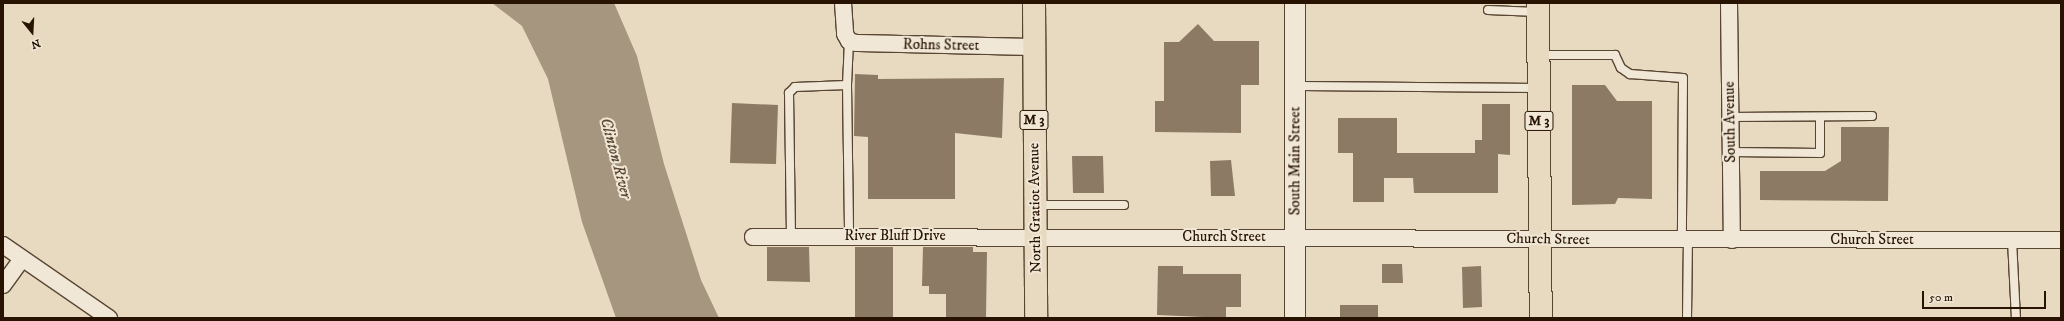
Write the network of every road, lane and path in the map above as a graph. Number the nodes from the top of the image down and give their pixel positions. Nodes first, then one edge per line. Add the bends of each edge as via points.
1 (844, 3) edge
2 (1034, 3) edge
3 (1295, 3) edge
4 (1729, 3) edge
5 (1538, 7) edge
6 (1488, 10) dead end
7 (849, 41) junction
8 (1034, 47) junction
9 (1538, 55) junction
10 (847, 85) junction
11 (1295, 86) junction
12 (1538, 88) junction
13 (1820, 116) junction
14 (1872, 116) dead end
15 (1730, 117) junction
16 (1731, 152) junction
17 (1036, 205) junction
18 (1124, 205) dead end
19 (791, 236) junction
20 (849, 236) junction
21 (753, 237) dead end
22 (1036, 237) junction
23 (1295, 237) junction
24 (1539, 238) junction
25 (1685, 240) junction
26 (1732, 240) junction
27 (2012, 240) junction
28 (2061, 240) edge
29 (3, 245) edge
30 (22, 259) junction
31 (3, 285) edge
32 (109, 318) edge
33 (1036, 318) edge
34 (1295, 318) edge
35 (1541, 318) edge
36 (1687, 318) edge
37 (2016, 318) edge

1 - 7 street via 844,30
2 - 8 main road, North Gratiot Avenue / M 3
3 - 11 street, South Main Street
4 - 15 street, South Avenue
5 - 6 lane
5 - 9 main road, M 3
7 - 8 street, Rohns Street
7 - 10 lane
8 - 17 main road, North Gratiot Avenue / M 3
9 - 12 main road, M 3
9 - 25 lane via 1615,55 1621,68 1630,74 1683,78
10 - 19 lane via 795,87 789,92
10 - 20 lane
11 - 12 lane
11 - 23 street, South Main Street
12 - 24 main road, M 3
13 - 14 lane
13 - 15 lane
13 - 16 lane via 1820,153
15 - 16 street, South Avenue
16 - 26 street, South Avenue
17 - 18 lane
17 - 22 main road, North Gratiot Avenue / M 3
19 - 20 street, River Bluff Drive
19 - 21 street, River Bluff Drive
20 - 22 street, River Bluff Drive
22 - 23 street, Church Street
22 - 33 main road, North Gratiot Avenue / M 3
23 - 24 street, Church Street
23 - 34 street, South Main Street
24 - 25 street, Church Street
24 - 35 main road, M 3
25 - 26 street, Church Street
25 - 36 lane
26 - 27 street, Church Street
27 - 28 street, Church Street
27 - 37 lane
29 - 30 street
30 - 31 street
30 - 32 street

